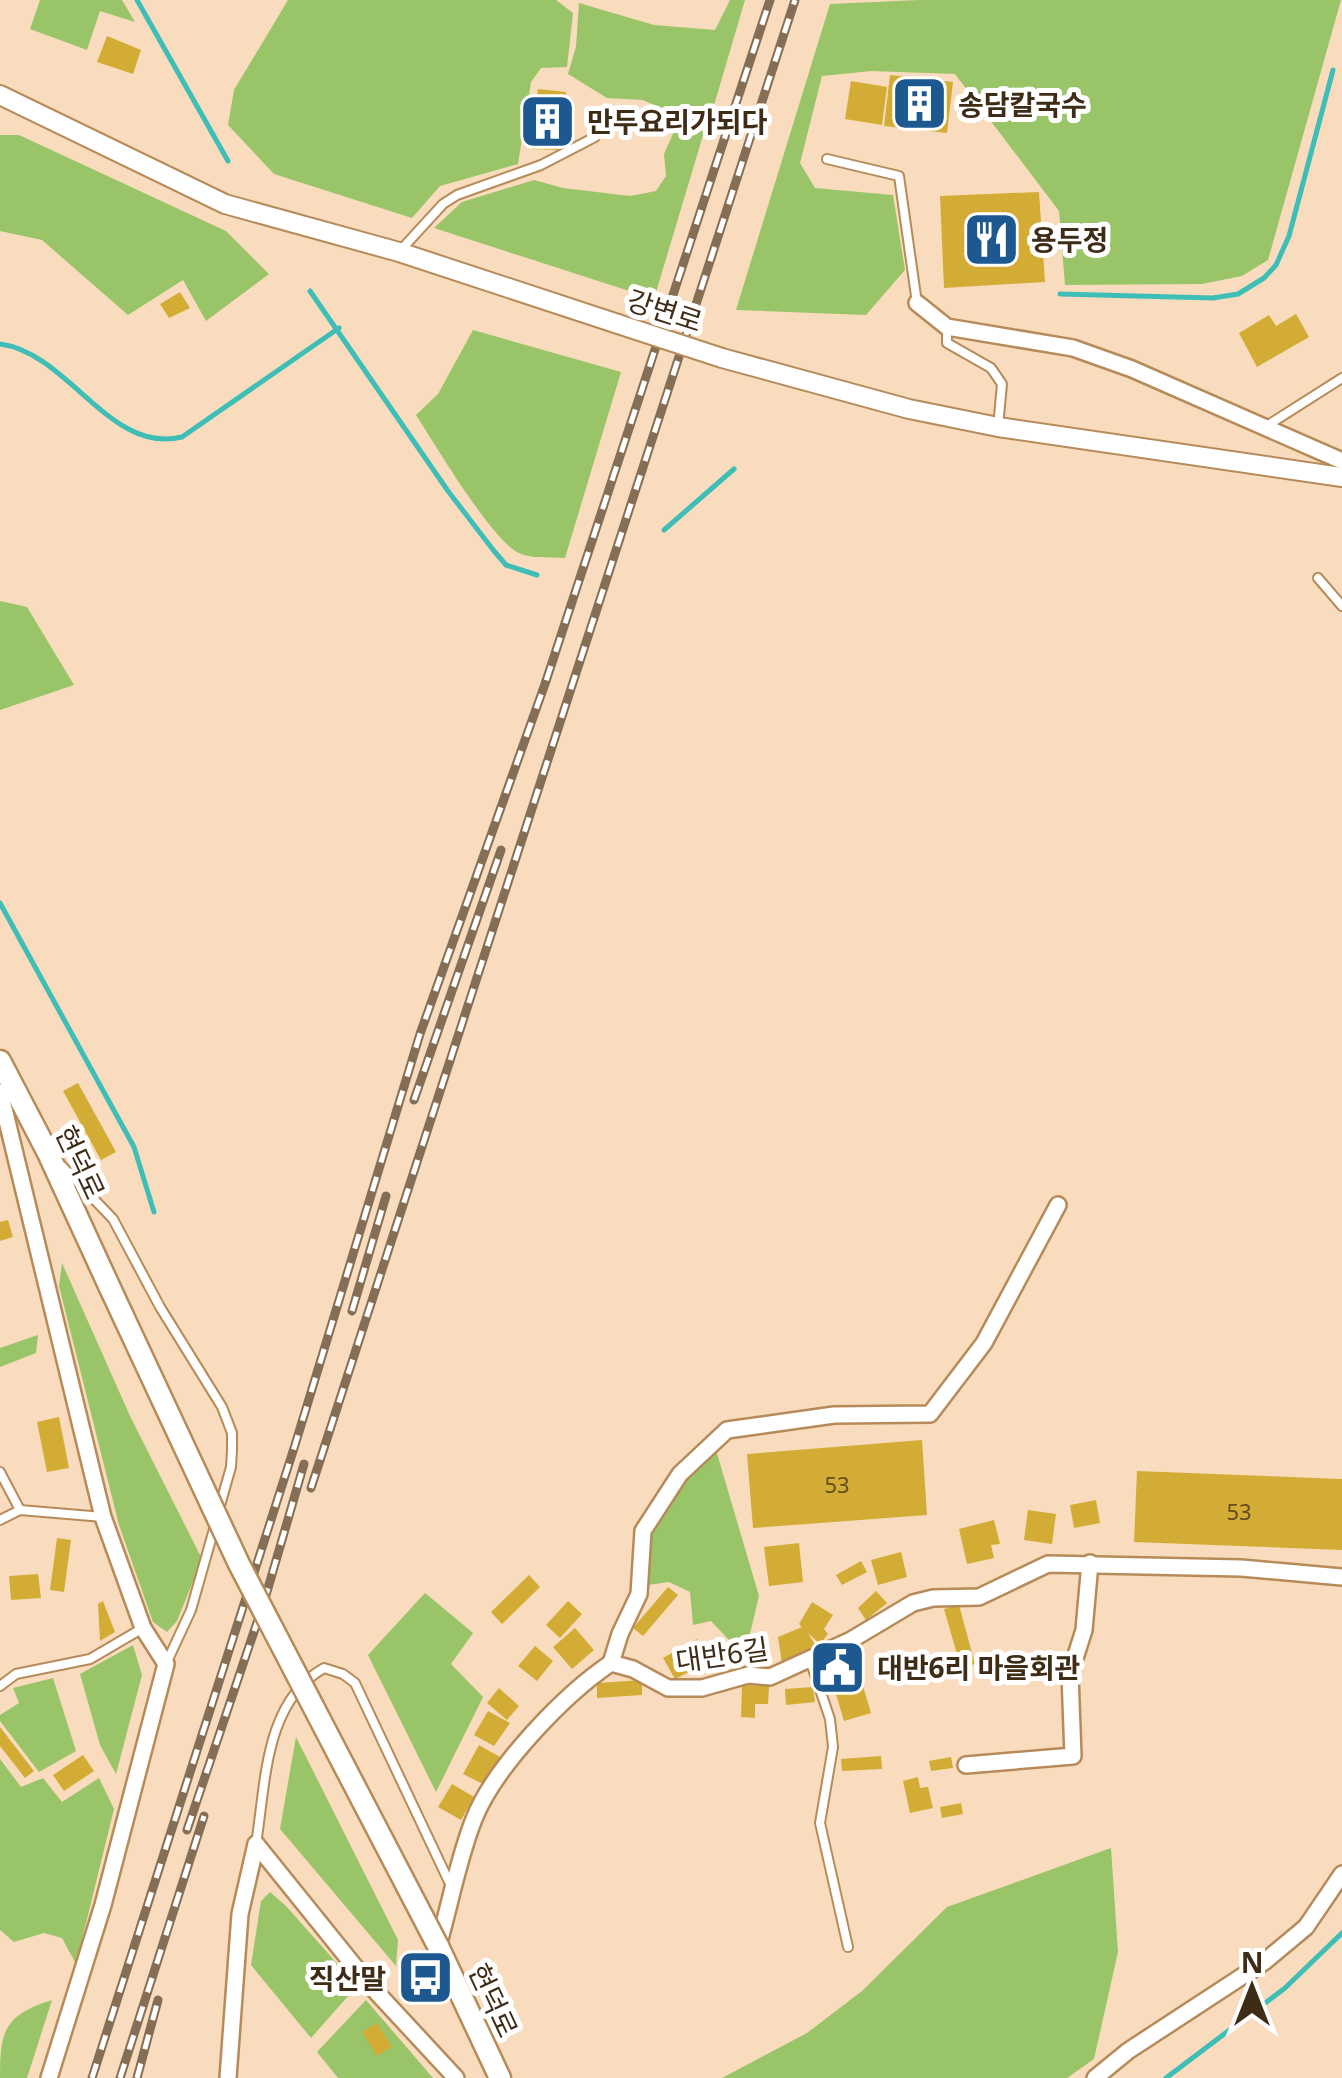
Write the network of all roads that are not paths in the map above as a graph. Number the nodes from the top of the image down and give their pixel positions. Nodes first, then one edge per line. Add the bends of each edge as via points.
1 (0, 95) edge
2 (595, 137) dead end
3 (826, 159) dead end
4 (399, 252) junction
5 (917, 304) joint
6 (947, 327) junction
7 (1342, 378) edge
8 (998, 427) junction
9 (1265, 427) junction
10 (1342, 460) edge
11 (1342, 477) edge
12 (1318, 578) dead end
13 (1342, 606) edge
14 (0, 1061) edge
15 (0, 1092) edge
16 (48, 1153) junction
17 (1058, 1205) dead end
18 (0, 1472) edge
19 (20, 1510) junction
20 (103, 1517) junction
21 (0, 1520) edge
22 (1090, 1563) junction
23 (1342, 1577) edge
24 (142, 1628) junction
25 (810, 1660) junction
26 (611, 1663) junction
27 (166, 1664) junction
28 (0, 1686) edge
29 (966, 1764) dead end
30 (256, 1844) junction
31 (1342, 1874) edge
32 (454, 1892) junction
33 (438, 1946) junction
34 (848, 1947) dead end
35 (49, 2078) edge
36 (228, 2078) edge
37 (456, 2078) edge
38 (500, 2078) edge
39 (1096, 2078) edge

1 - 4 street, 강변로 via 224,204
2 - 4 lane via 443,204
3 - 5 lane via 899,176
4 - 8 street, 강변로, bridge via 722,358
5 - 6 street
6 - 8 lane via 946,343 991,368 1002,384
6 - 9 street via 1073,348
7 - 9 lane
8 - 11 street, 강변로
9 - 10 street
12 - 13 lane
14 - 16 main road, 현덕로
15 - 20 street
16 - 27 lane via 114,1218 232,1433 231,1467 191,1610
16 - 33 main road, 현덕로, bridge via 239,1564
17 - 26 street via 984,1343 930,1414 834,1416 728,1430 680,1474 644,1532 639,1594
18 - 19 lane
19 - 20 lane
19 - 21 lane
20 - 24 street
22 - 23 street, 대반6길
22 - 25 street, 대반6길 via 1048,1564 979,1597 913,1603
22 - 29 street via 1084,1630 1070,1674 1073,1756
24 - 27 street
24 - 28 lane via 90,1659 16,1674
25 - 26 street, 대반6길 via 770,1676 702,1688 668,1688
25 - 34 lane via 830,1719 833,1747 820,1823
26 - 32 street via 579,1686 506,1764 474,1818
27 - 35 street
30 - 32 lane via 283,1710 324,1668 356,1683
30 - 36 street via 240,1914
30 - 37 street
31 - 39 street via 1306,1928
32 - 33 street
33 - 38 main road, 현덕로

